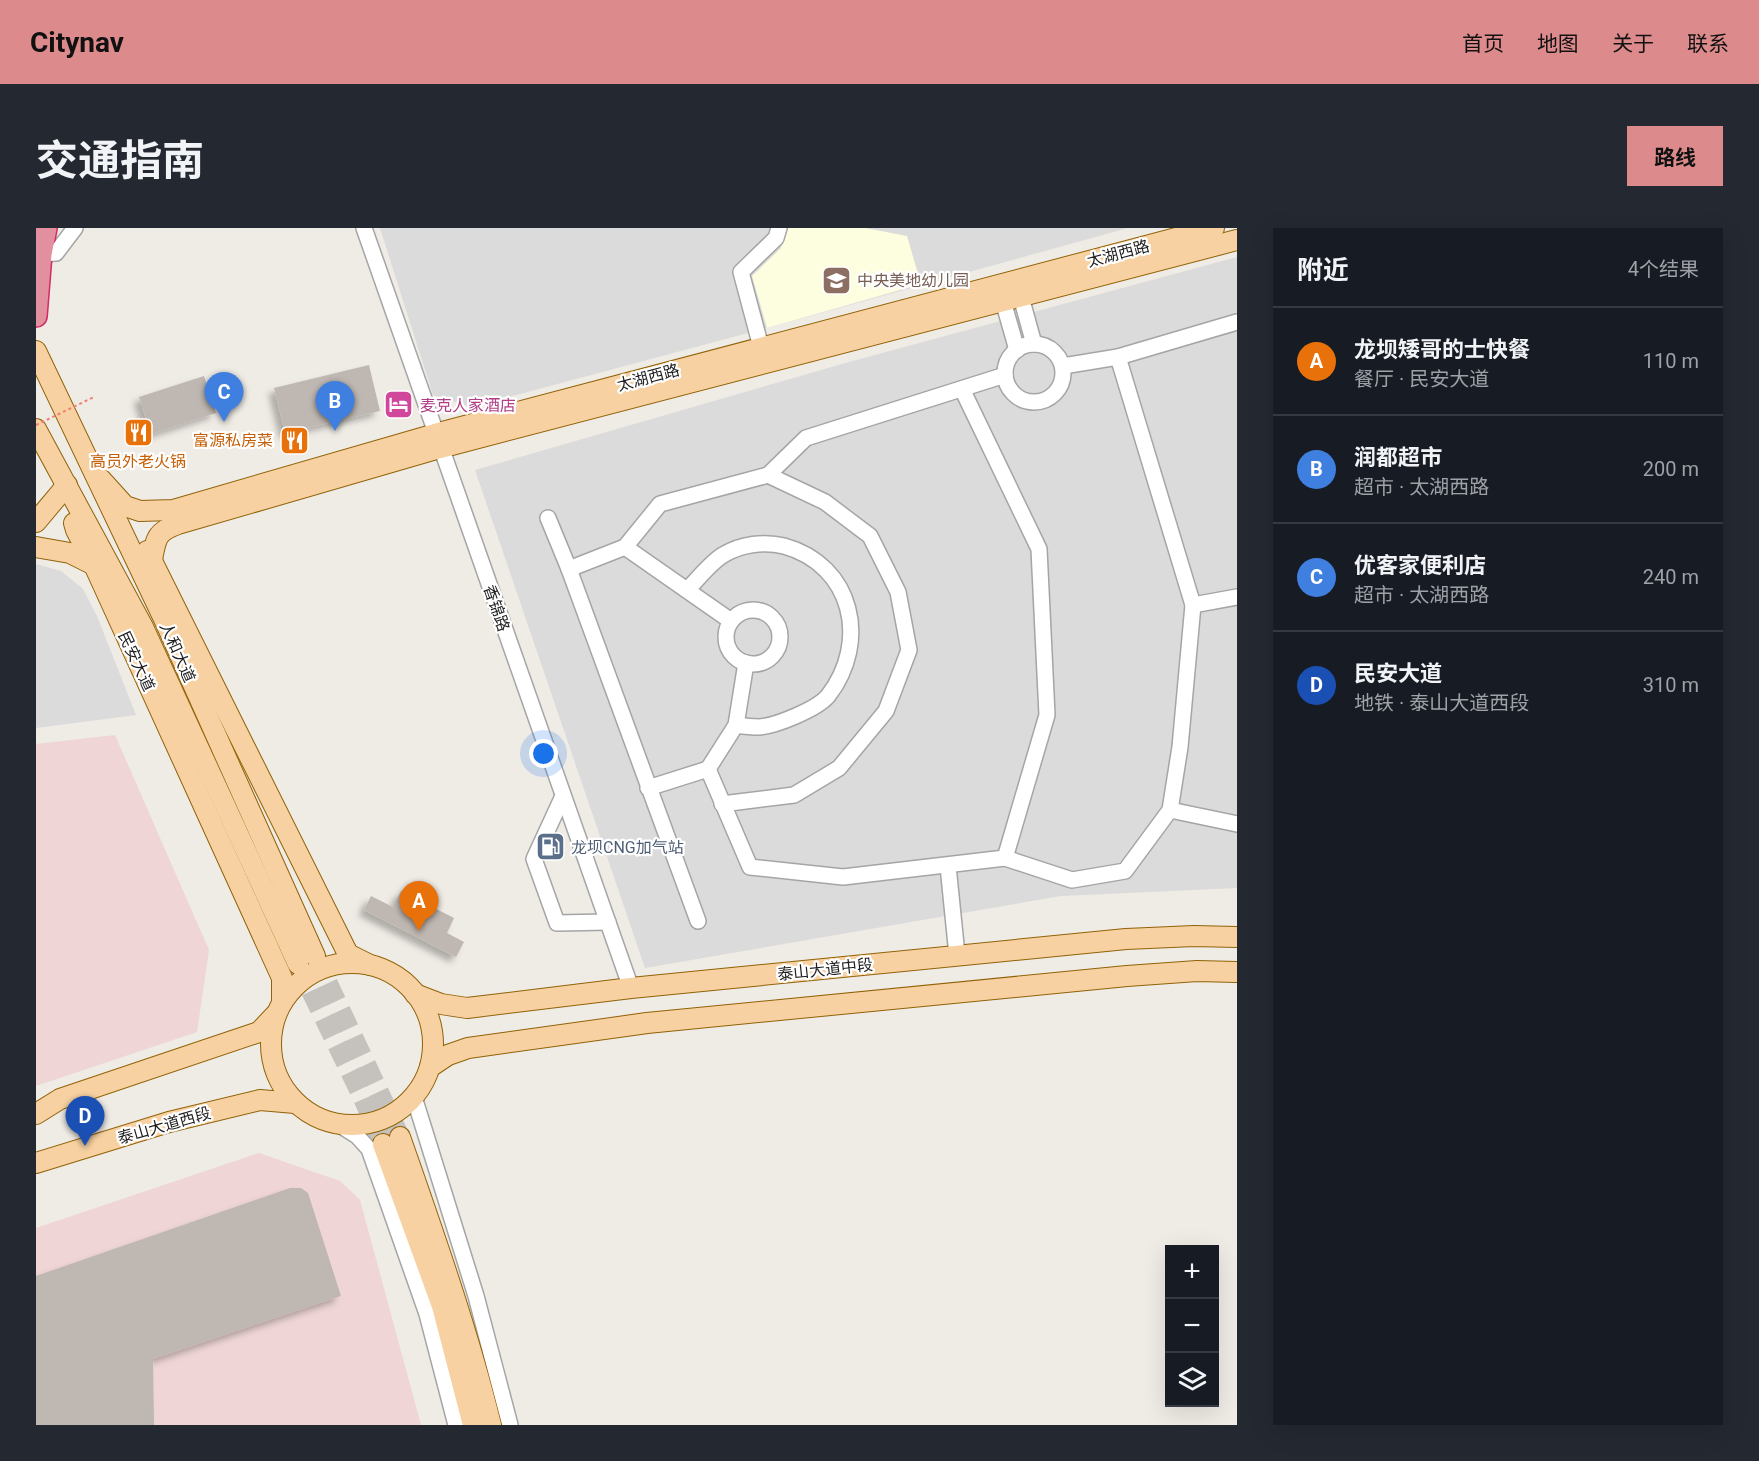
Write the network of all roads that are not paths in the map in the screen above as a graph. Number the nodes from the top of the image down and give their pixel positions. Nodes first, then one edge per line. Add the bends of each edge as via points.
1 (46, 228) edge
2 (75, 228) edge
3 (364, 228) edge
4 (779, 228) edge
5 (1214, 228) edge
6 (1237, 240) edge
7 (40, 254) junction
8 (1012, 299) junction
9 (36, 316) edge
10 (1237, 322) edge
11 (1034, 344) junction
12 (761, 347) junction
13 (1017, 350) junction
14 (36, 351) edge
15 (1118, 357) junction
16 (1063, 366) junction
17 (1005, 375) junction
18 (962, 389) junction
19 (36, 427) edge
20 (438, 441) junction
21 (96, 474) junction
22 (768, 475) junction
23 (67, 485) junction
24 (125, 506) junction
25 (548, 518) dead end
26 (36, 522) edge
27 (36, 547) edge
28 (625, 547) junction
29 (152, 560) junction
30 (93, 565) junction
31 (569, 569) junction
32 (687, 590) junction
33 (1237, 597) edge
34 (1193, 605) junction
35 (731, 621) junction
36 (746, 663) junction
37 (736, 726) junction
38 (708, 770) junction
39 (648, 788) junction
40 (563, 796) junction
41 (722, 804) junction
42 (1170, 810) junction
43 (1237, 824) edge
44 (1005, 858) junction
45 (948, 866) junction
46 (698, 921) dead end
47 (608, 922) junction
48 (1237, 937) edge
49 (957, 956) junction
50 (370, 965) junction
51 (1237, 972) edge
52 (631, 988) junction
53 (415, 994) junction
54 (279, 1007) junction
55 (430, 1067) junction
56 (414, 1097) junction
57 (295, 1103) junction
58 (36, 1114) edge
59 (338, 1124) junction
60 (36, 1163) edge
61 (456, 1425) edge
62 (473, 1425) edge
63 (491, 1425) edge
64 (510, 1425) edge

1 - 7 highway
2 - 7 street via 56,253
3 - 20 street, 香锦路
4 - 12 street via 776,238 741,272
5 - 12 main road, 太湖西路
6 - 8 main road, 太湖西路
7 - 9 highway
8 - 11 street
8 - 13 street
8 - 20 main road, 太湖西路
10 - 15 street
11 - 13 street
11 - 16 street via 1052,350
12 - 20 main road, 太湖西路
13 - 17 street via 1010,357
14 - 21 main road, 人和大道
15 - 16 street
15 - 34 street
16 - 17 street via 1062,385 1039,402 1020,399 1012,393
17 - 18 street
18 - 22 street via 806,438
18 - 44 street via 1039,549 1047,715
19 - 23 main road, 人和大道
20 - 24 main road, 太湖西路 via 173,510 140,511
20 - 29 main road, 太湖西路 via 163,530 155,543
20 - 40 street, 香锦路
21 - 23 main road, 人和大道 via 307,960 143,627
21 - 24 main road
22 - 28 street via 660,504
22 - 41 street via 825,502 870,536 898,592 909,650 886,711 839,768 794,795
23 - 26 main road
23 - 30 main road, 民安大道 via 76,530
24 - 29 main road
25 - 31 street
27 - 30 main road via 70,553
28 - 31 street
28 - 32 street
29 - 50 main road via 348,954
30 - 54 main road, 民安大道 via 282,978
31 - 39 street
32 - 35 street
32 - 37 street via 723,555 748,545 772,543 820,562 842,589 852,626 845,667 827,697 804,714 761,727
33 - 34 street
34 - 42 street
35 - 36 street via 727,646
35 - 36 street via 752,609 768,614 779,627 780,643 771,658
36 - 37 street
37 - 38 street
38 - 39 street
38 - 41 street
39 - 46 street
40 - 47 street, 香锦路
40 - 47 street via 534,859 557,923
41 - 45 street via 750,867 843,877
42 - 43 street
42 - 44 street via 1125,872 1072,880
44 - 45 street
45 - 49 street
47 - 52 street, 香锦路
48 - 49 main road, 泰山大道中段 via 1126,939
49 - 52 main road, 泰山大道中段
50 - 53 main road via 395,975
50 - 54 main road via 342,963 309,975
51 - 55 main road via 1127,976 647,1023 468,1048
52 - 53 main road, 泰山大道中段 via 467,1008
53 - 55 main road via 433,1034
54 - 57 main road via 271,1031 271,1059 280,1084
54 - 58 main road via 259,1032 60,1100
55 - 56 main road
56 - 59 main road via 387,1118 354,1126
56 - 64 street via 476,1296
57 - 59 main road via 315,1117
57 - 60 main road, 泰山大道西段 via 260,1100 169,1122
59 - 61 street via 369,1149 427,1314
62 - 63 main road via 392,1140 457,1302

